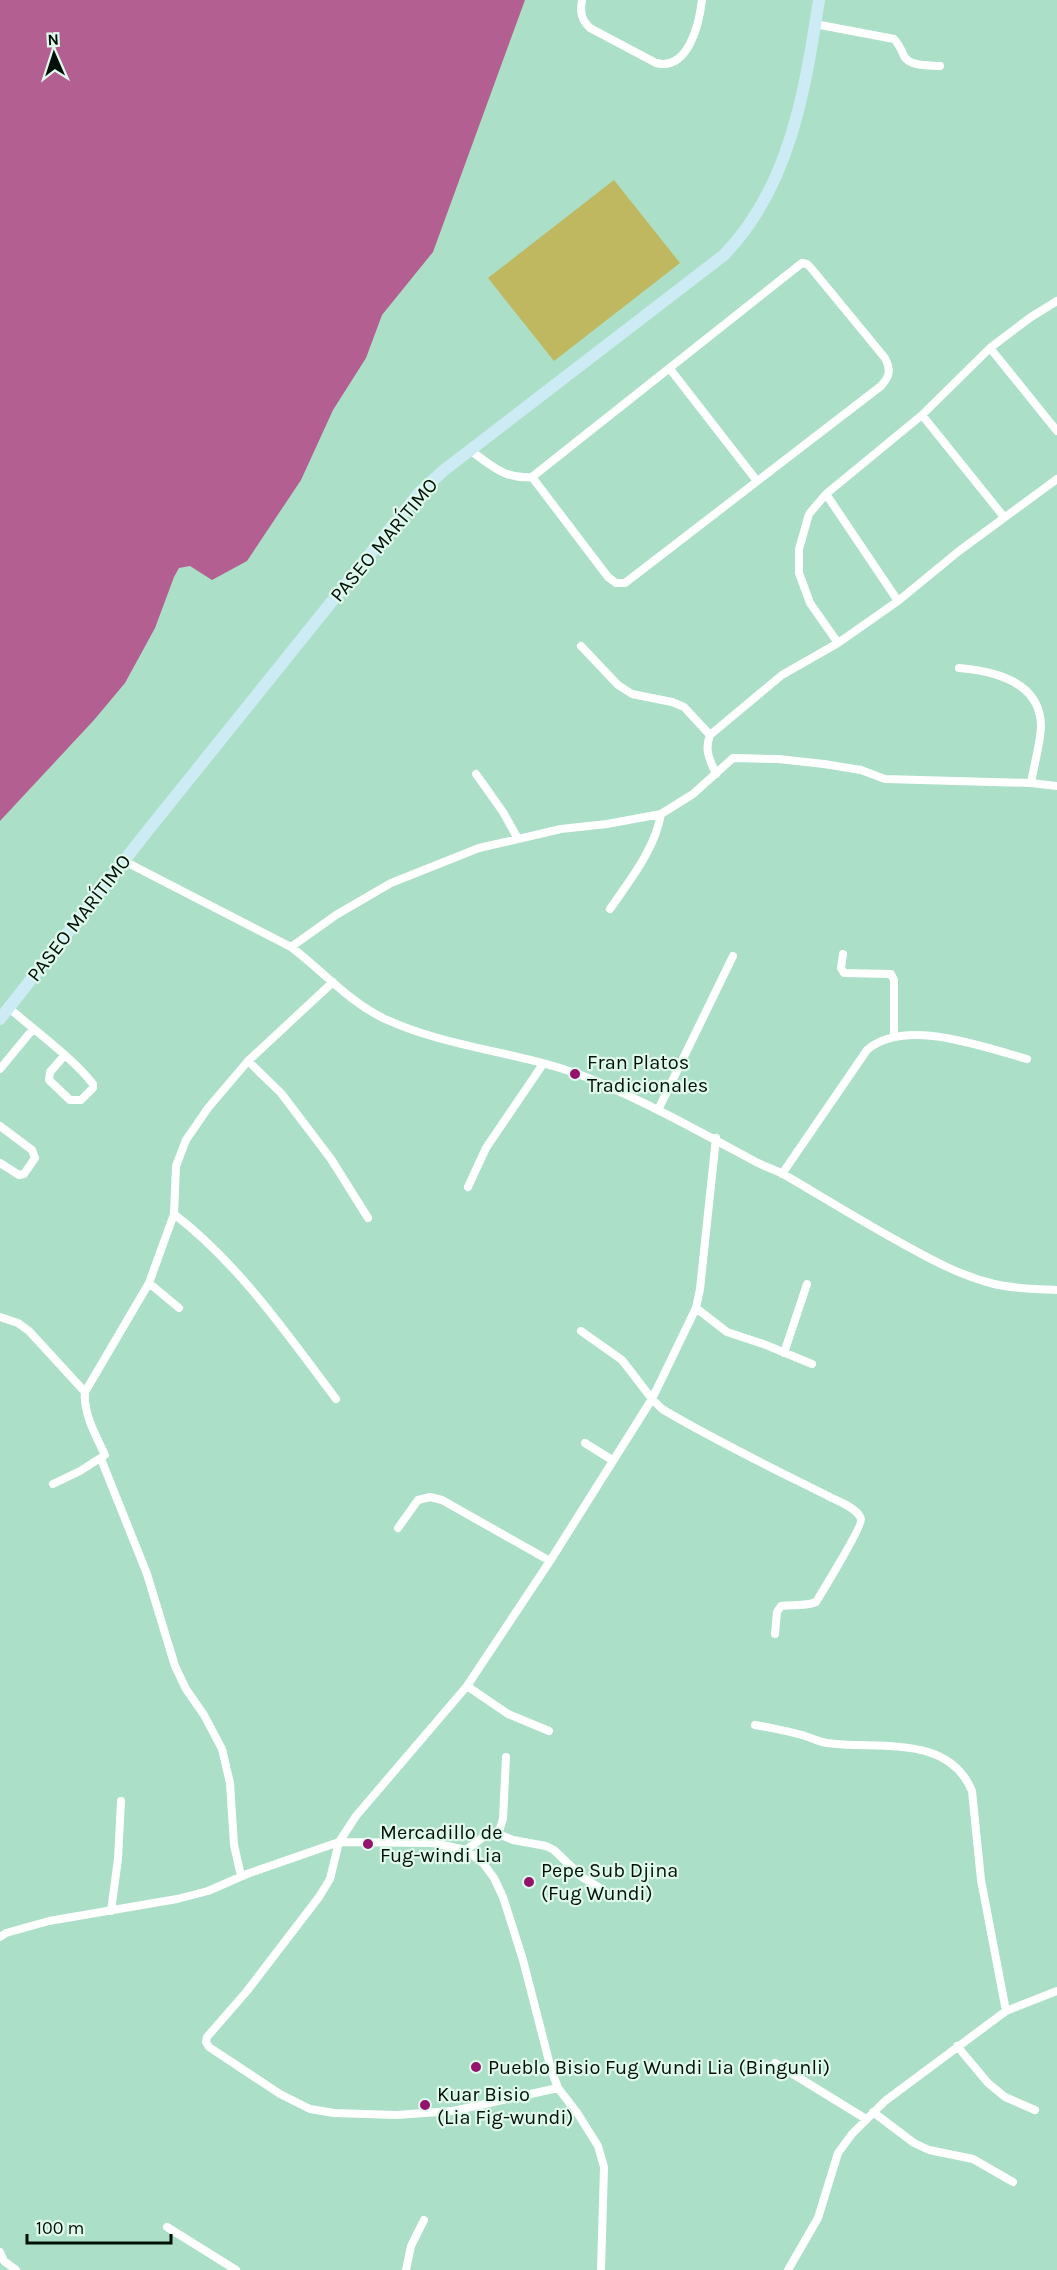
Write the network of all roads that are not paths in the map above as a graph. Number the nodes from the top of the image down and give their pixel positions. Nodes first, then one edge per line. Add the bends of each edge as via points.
1 (582, 0) edge
2 (702, 0) edge
3 (819, 0) edge
4 (815, 24) junction
5 (940, 66) dead end
6 (1057, 301) edge
7 (990, 348) junction
8 (670, 369) junction
9 (922, 415) junction
10 (1057, 431) edge
11 (470, 450) junction
12 (532, 477) junction
13 (1057, 479) edge
14 (757, 481) junction
15 (826, 494) junction
16 (1004, 517) junction
17 (898, 601) junction
18 (838, 643) junction
19 (581, 646) dead end
20 (959, 668) dead end
21 (710, 735) junction
22 (476, 774) dead end
23 (716, 774) junction
24 (1031, 783) junction
25 (1057, 786) edge
26 (661, 814) junction
27 (518, 839) junction
28 (124, 861) junction
29 (610, 909) dead end
30 (291, 947) junction
31 (843, 954) dead end
32 (733, 956) dead end
33 (333, 982) junction
34 (9, 1008) junction
35 (0, 1019) edge
36 (33, 1029) junction
37 (894, 1036) junction
38 (64, 1056) junction
39 (1027, 1059) dead end
40 (248, 1062) junction
41 (543, 1064) junction
42 (0, 1070) edge
43 (658, 1110) junction
44 (1, 1129) edge
45 (716, 1138) junction
46 (0, 1163) edge
47 (782, 1174) junction
48 (468, 1187) dead end
49 (174, 1214) junction
50 (368, 1218) dead end
51 (149, 1283) junction
52 (807, 1284) dead end
53 (1057, 1290) edge
54 (179, 1308) dead end
55 (696, 1308) junction
56 (0, 1317) edge
57 (581, 1331) dead end
58 (784, 1353) junction
59 (812, 1364) dead end
60 (85, 1392) junction
61 (336, 1399) dead end
62 (652, 1399) junction
63 (585, 1443) dead end
64 (101, 1458) junction
65 (612, 1460) junction
66 (53, 1484) dead end
67 (398, 1528) dead end
68 (550, 1561) junction
69 (775, 1634) dead end
70 (467, 1686) junction
71 (755, 1725) dead end
72 (549, 1731) dead end
73 (506, 1757) dead end
74 (121, 1801) dead end
75 (498, 1834) junction
76 (339, 1842) junction
77 (466, 1850) junction
78 (241, 1876) junction
79 (600, 1888) dead end
80 (111, 1911) junction
81 (0, 1937) edge
82 (1057, 1991) edge
83 (1006, 2011) junction
84 (957, 2046) junction
85 (775, 2063) dead end
86 (558, 2088) junction
87 (1035, 2110) dead end
88 (873, 2112) junction
89 (866, 2119) junction
90 (1013, 2182) dead end
91 (424, 2220) dead end
92 (167, 2228) dead end
93 (0, 2252) edge
94 (16, 2270) edge
95 (236, 2270) edge
96 (406, 2270) edge
97 (601, 2270) edge
98 (788, 2270) edge

1 - 2 street via 580,12 590,28 666,65 679,59 693,39
3 - 4 main road, PASEO MARÍTIMO
4 - 5 street via 894,39 911,63
4 - 11 main road, PASEO MARÍTIMO via 794,126 775,181 748,228 724,255
6 - 7 street
7 - 9 street
7 - 10 street
8 - 12 street
8 - 14 street
8 - 14 street via 802,263 811,268 885,358 889,376 881,386
9 - 15 street
9 - 16 street
11 - 12 street via 500,473
11 - 28 main road, PASEO MARÍTIMO via 419,493
12 - 14 street via 608,577 625,584
13 - 16 street
15 - 17 street
15 - 18 street via 809,514 799,549 799,573 810,603
16 - 17 street
17 - 18 street
18 - 21 street via 782,675
19 - 21 street via 625,690 684,707
20 - 24 street via 1007,678 1032,695 1041,729
21 - 23 street via 707,754
22 - 27 street
23 - 24 street via 738,757 824,764 885,779
23 - 26 street
24 - 25 street
26 - 27 street
26 - 29 street via 658,831
27 - 30 street via 479,848 391,883
28 - 30 street
28 - 34 main road, PASEO MARÍTIMO
30 - 33 street
31 - 37 street via 844,973 891,974
32 - 43 street
33 - 40 street
33 - 41 street via 356,1002 414,1031
34 - 35 main road, PASEO MARÍTIMO
34 - 36 street
36 - 38 street
36 - 42 street
37 - 39 street via 947,1038
37 - 47 street via 867,1050
38 - 38 street via 93,1084 76,1102 48,1080
40 - 49 street via 186,1140 176,1166
40 - 50 street via 281,1093
41 - 43 street via 597,1081
41 - 48 street via 486,1148
43 - 45 street
44 - 46 street via 33,1150 35,1158 19,1175
45 - 47 street
45 - 55 street
47 - 53 street via 942,1265 995,1284
49 - 51 street
49 - 61 street via 245,1282
51 - 54 street
51 - 60 street
52 - 58 street
55 - 58 street via 727,1332
55 - 62 street
56 - 60 street via 29,1330
57 - 62 street via 622,1360
58 - 59 street
60 - 64 street via 92,1429 105,1455
62 - 65 street
62 - 69 street via 706,1435 839,1502 861,1518 850,1545 816,1602 781,1606
63 - 65 street
64 - 66 street
64 - 78 street via 147,1574 175,1666 222,1749
65 - 68 street
67 - 68 street via 418,1500 430,1497
68 - 70 street
70 - 72 street via 508,1714
70 - 76 street via 356,1816
71 - 83 street via 824,1742 915,1748 956,1766 972,1791 981,1880
73 - 75 street via 503,1819
74 - 80 street
75 - 77 street via 486,1835
75 - 79 street via 554,1850
76 - 77 street via 433,1843
76 - 78 street
76 - 86 street via 330,1879 247,1991 207,2037 209,2047 280,2094 310,2109 334,2113 396,2115 453,2111
77 - 86 street via 483,1863 503,1897
78 - 80 street via 208,1891
80 - 81 street via 49,1921
82 - 83 street
83 - 84 street
84 - 87 street via 1005,2097
84 - 88 street
85 - 89 street
86 - 97 street via 597,2146 604,2167
88 - 89 street
88 - 90 street via 914,2143 973,2159
89 - 98 street via 838,2153 818,2217
91 - 96 street via 411,2246
92 - 95 street
93 - 94 street

